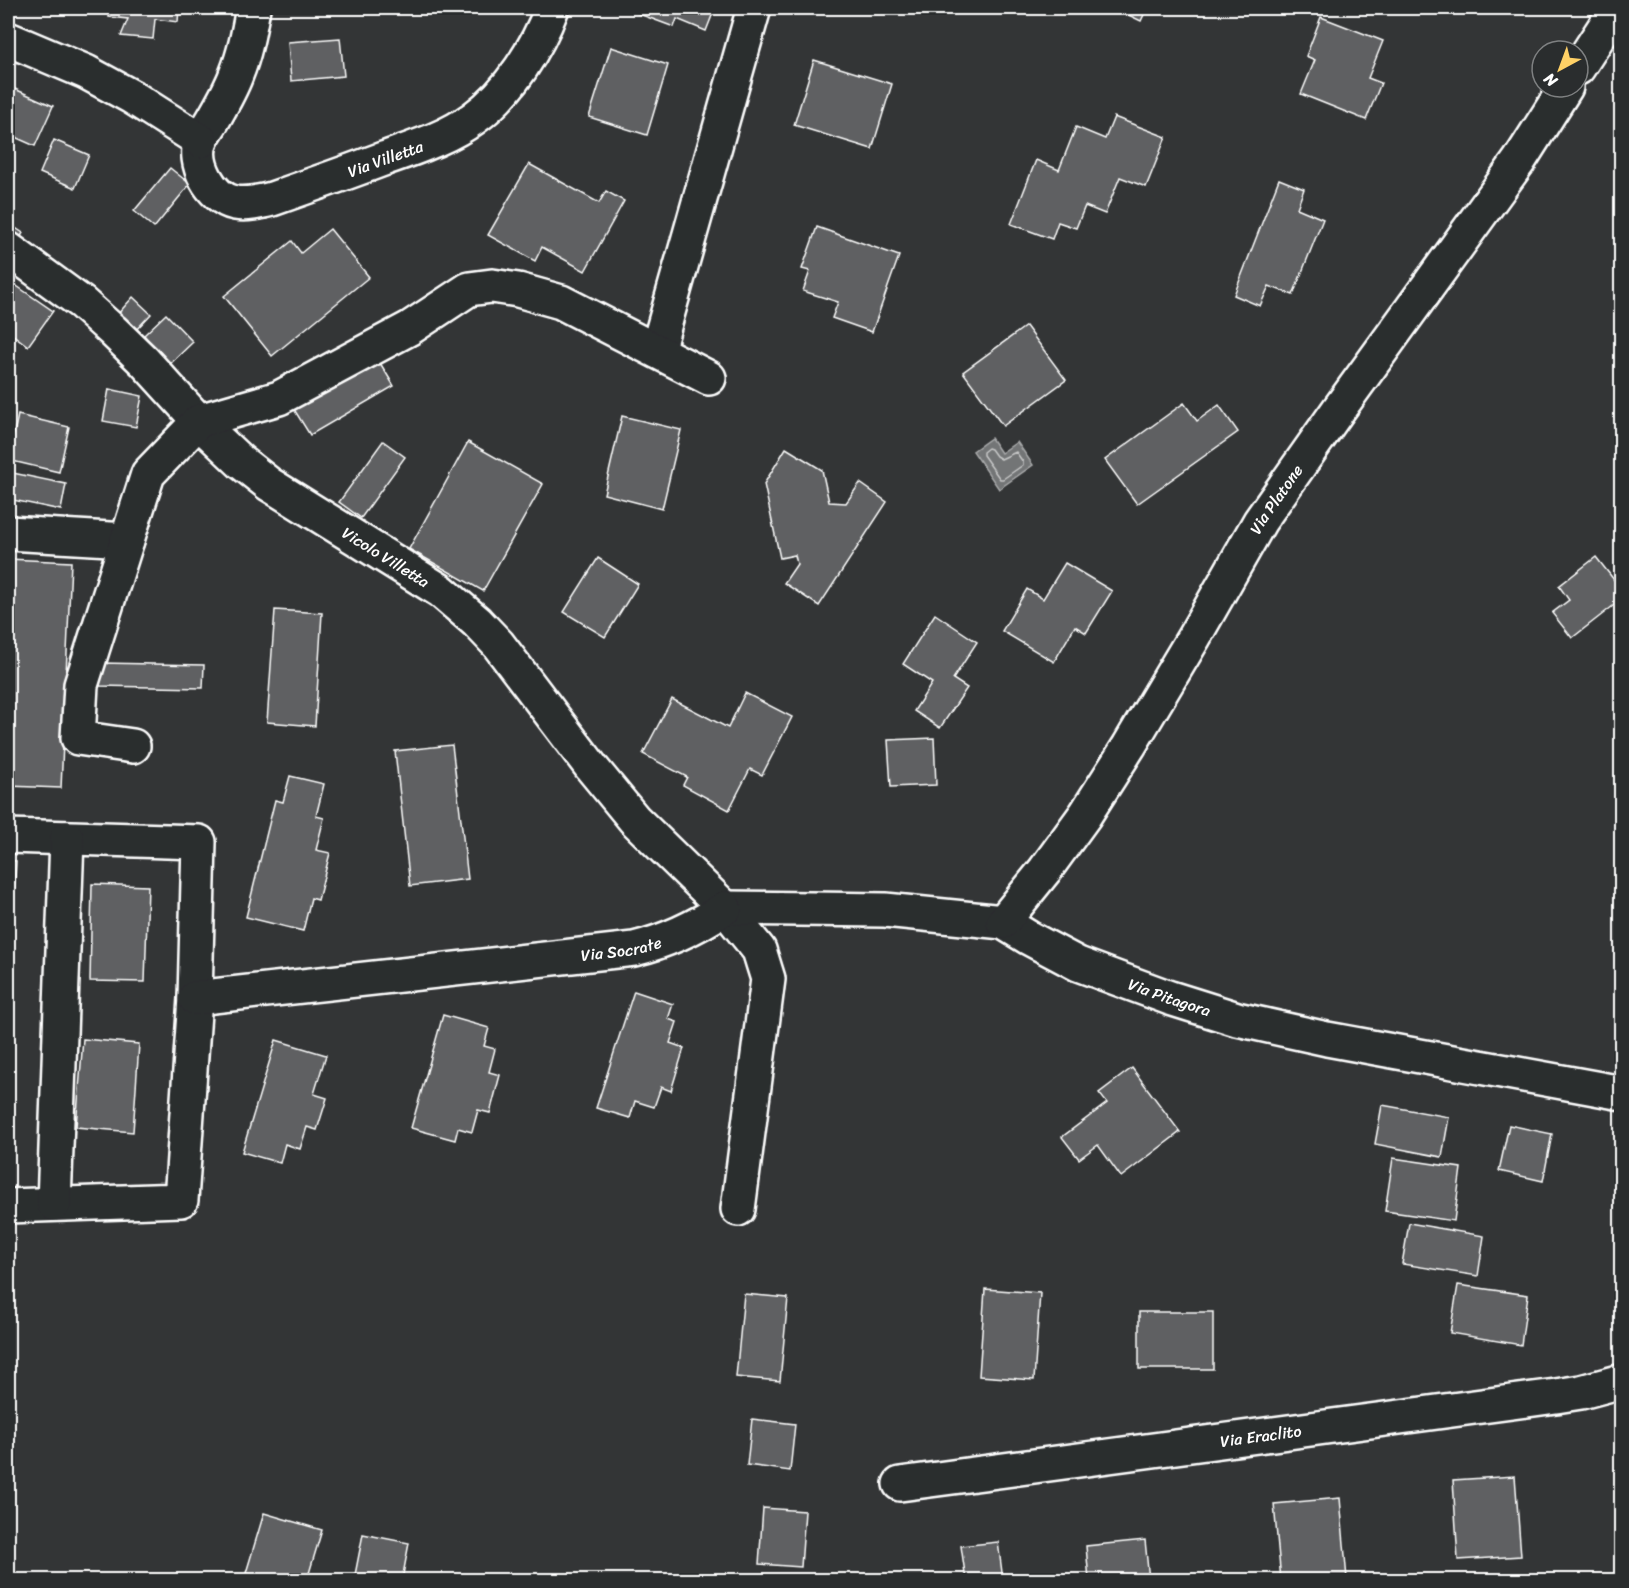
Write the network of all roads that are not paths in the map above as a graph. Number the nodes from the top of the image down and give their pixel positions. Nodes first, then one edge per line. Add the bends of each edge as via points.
1 (253, 8) edge
2 (552, 8) edge
3 (754, 8) edge
4 (1617, 8) edge
5 (8, 39) edge
6 (1590, 50) edge
7 (1558, 99) edge
8 (201, 141) junction
9 (8, 249) edge
10 (657, 351) junction
11 (709, 378) dead end
12 (199, 421) junction
13 (8, 533) edge
14 (127, 540) junction
15 (133, 746) dead end
16 (8, 836) edge
17 (67, 838) junction
18 (724, 908) junction
19 (1003, 922) junction
20 (195, 998) junction
21 (1622, 1093) edge
22 (54, 1204) junction
23 (8, 1206) edge
24 (738, 1209) dead end
25 (1622, 1381) edge
26 (900, 1484) dead end

1 - 8 street via 236,74
2 - 8 street, Via Villetta via 531,53 504,90 461,127 426,144 272,199 239,203 224,198 210,185 200,164
3 - 10 street
4 - 6 street
5 - 8 street via 86,72
7 - 19 street, Via Platone via 1519,161 1260,521 1123,756 1085,815
9 - 12 street, Vicolo Villetta via 112,330
10 - 11 street
10 - 12 street via 561,302 492,286 469,289 410,328 279,398
12 - 14 street via 148,474
12 - 18 street, Vicolo Villetta via 269,484 466,611 498,644 634,819
13 - 14 street
14 - 15 street via 81,685 78,738
16 - 17 street
17 - 20 street via 199,842
17 - 22 street
18 - 19 street, Via Pitagora via 885,910
18 - 20 street, Via Socrate via 675,936 634,949
18 - 24 street via 759,950 768,979
19 - 21 street, Via Pitagora via 1078,964 1237,1019
20 - 22 street via 180,1200
22 - 23 street
25 - 26 street, Via Eraclito via 1556,1396

